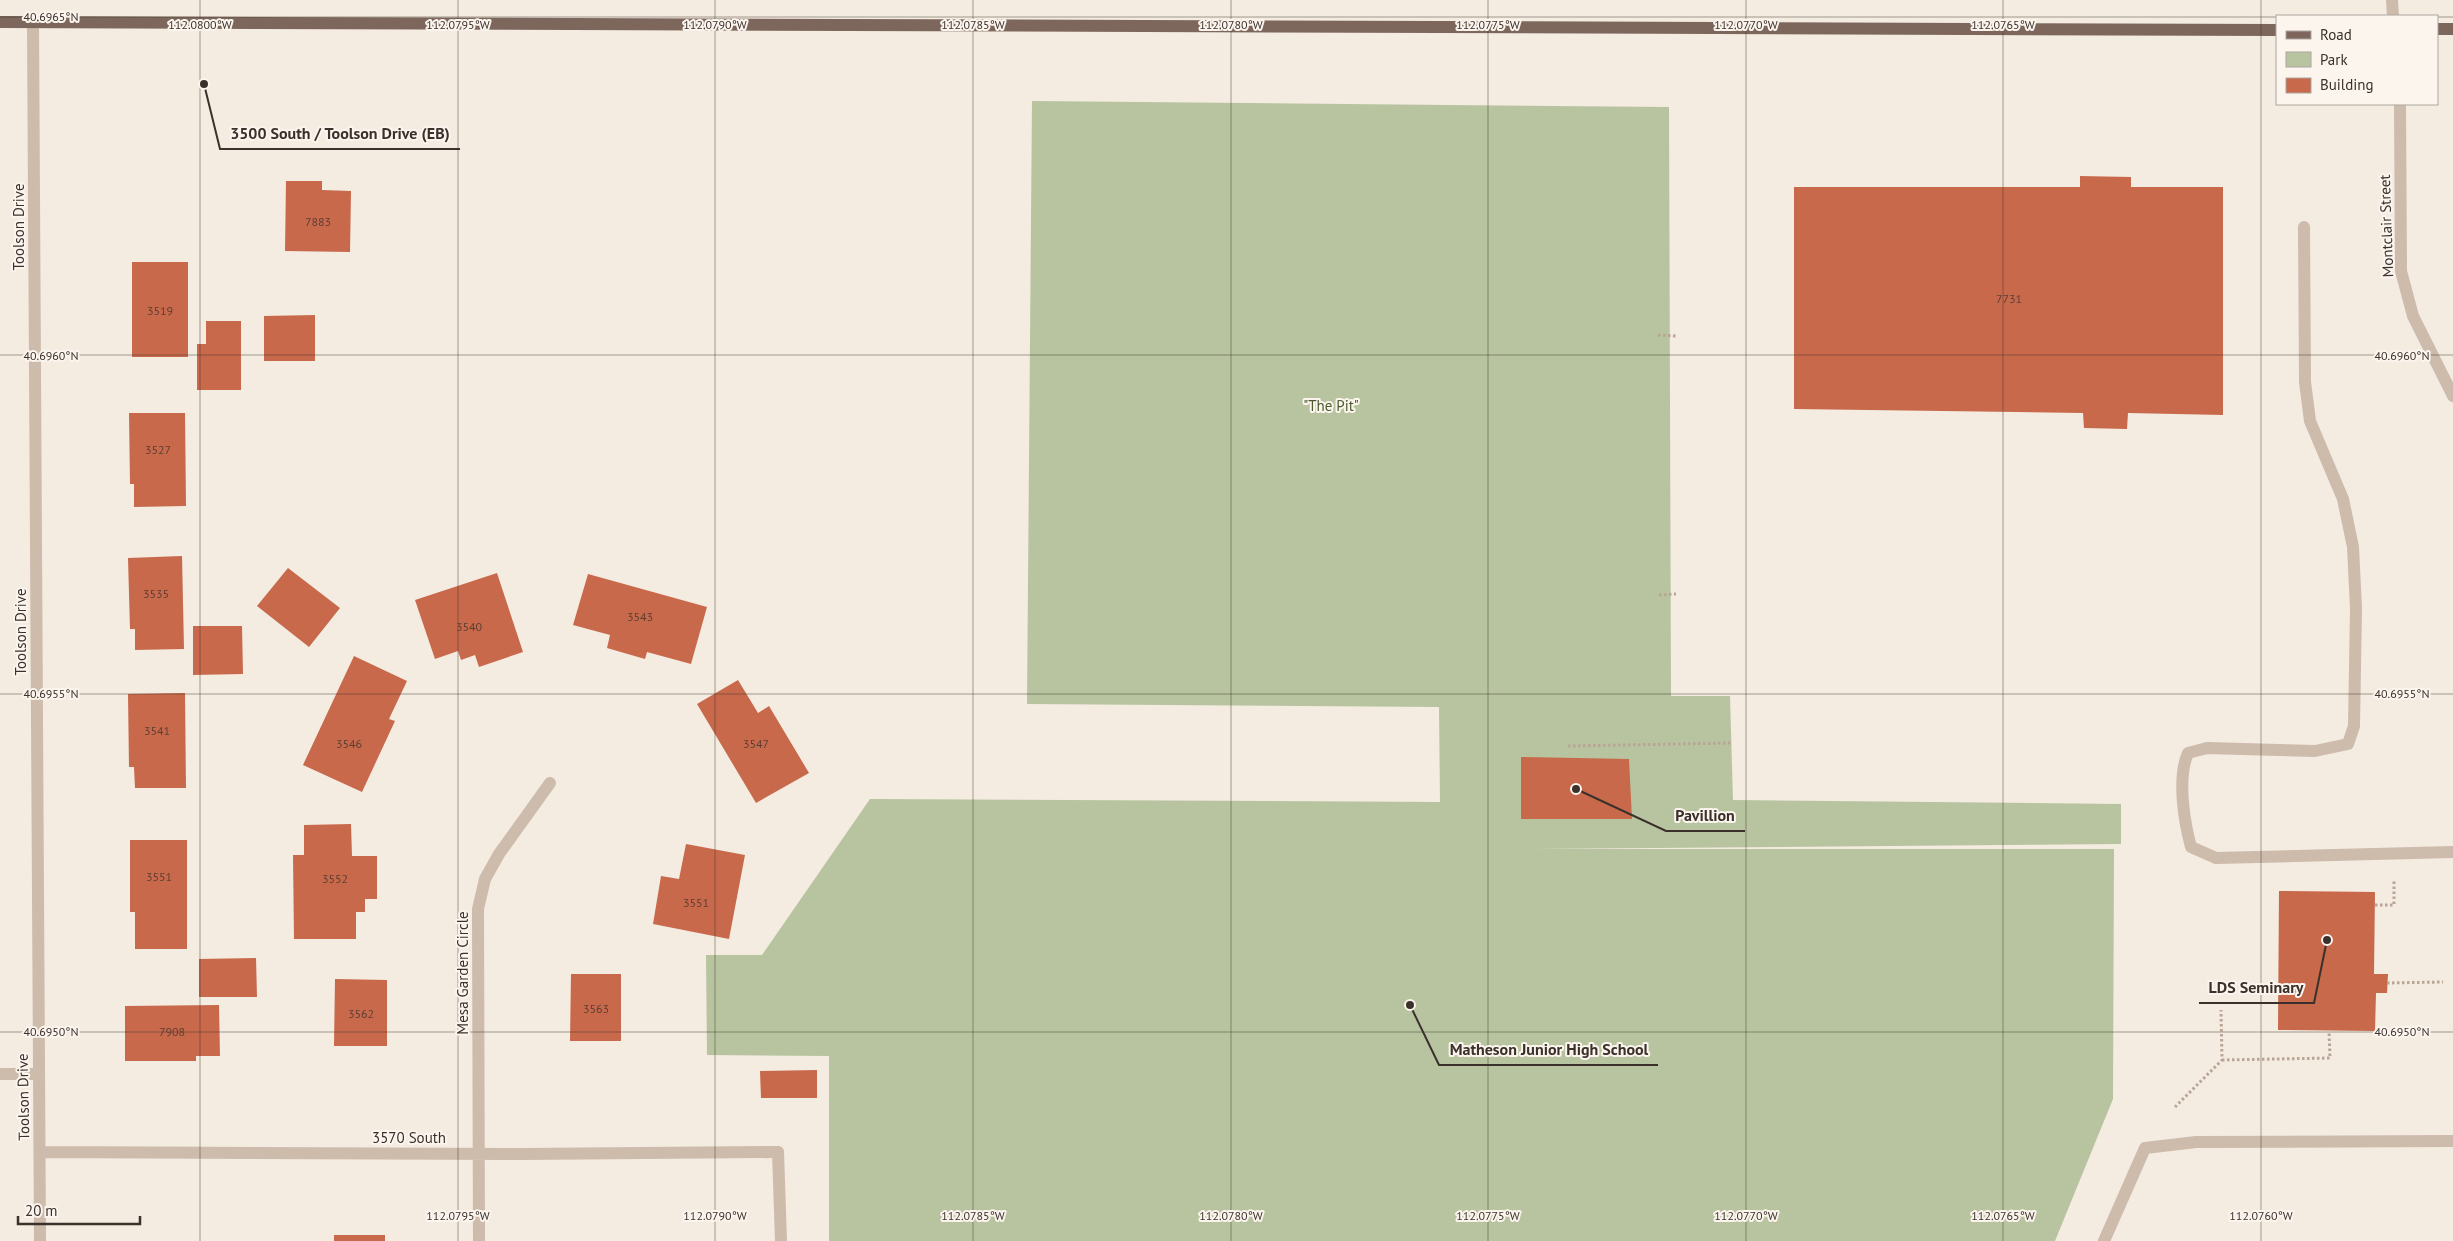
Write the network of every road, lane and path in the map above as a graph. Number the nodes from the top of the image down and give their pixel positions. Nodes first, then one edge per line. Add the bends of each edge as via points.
1 (2392, 0) edge
2 (2393, 15) edge
3 (0, 22) edge
4 (33, 22) junction
5 (2438, 29) edge
6 (2453, 29) edge
7 (2276, 30) edge
8 (2400, 105) edge
9 (2304, 227) dead end
10 (1658, 335) dead end
11 (1677, 336) dead end
12 (2453, 396) edge
13 (1676, 594) dead end
14 (1659, 595) dead end
15 (1731, 743) dead end
16 (1568, 746) dead end
17 (550, 783) dead end
18 (2453, 852) edge
19 (2394, 876) dead end
20 (2375, 905) dead end
21 (2443, 982) dead end
22 (2388, 983) dead end
23 (2221, 1010) dead end
24 (2329, 1031) dead end
25 (2222, 1060) junction
26 (0, 1074) edge
27 (38, 1074) junction
28 (2175, 1107) dead end
29 (2453, 1141) edge
30 (40, 1152) junction
31 (478, 1154) junction
32 (40, 1241) edge
33 (479, 1241) edge
34 (781, 1241) edge
35 (2104, 1241) edge

1 - 2 street
3 - 4 main road
4 - 7 main road
4 - 27 street, Toolson Drive
5 - 6 main road
8 - 12 street, Montclair Street via 2401,271 2413,316
9 - 18 street via 2304,382 2310,421 2343,499 2353,547 2356,608 2354,726 2348,744 2315,751 2207,748 2188,753 2183,764 2184,824 2191,846 2216,858
10 - 11 path
13 - 14 path
15 - 16 path
17 - 31 street, Mesa Garden Circle via 499,854 485,879 478,909
19 - 20 path via 2394,905
21 - 22 path
23 - 25 path
24 - 25 path via 2330,1058
25 - 28 path
26 - 27 street
27 - 30 street, Toolson Drive
29 - 35 street via 2196,1142 2145,1148
30 - 31 street, 3570 South
30 - 32 street, Toolson Drive
31 - 33 street, Mesa Garden Circle
31 - 34 street, 3570 South via 778,1152

